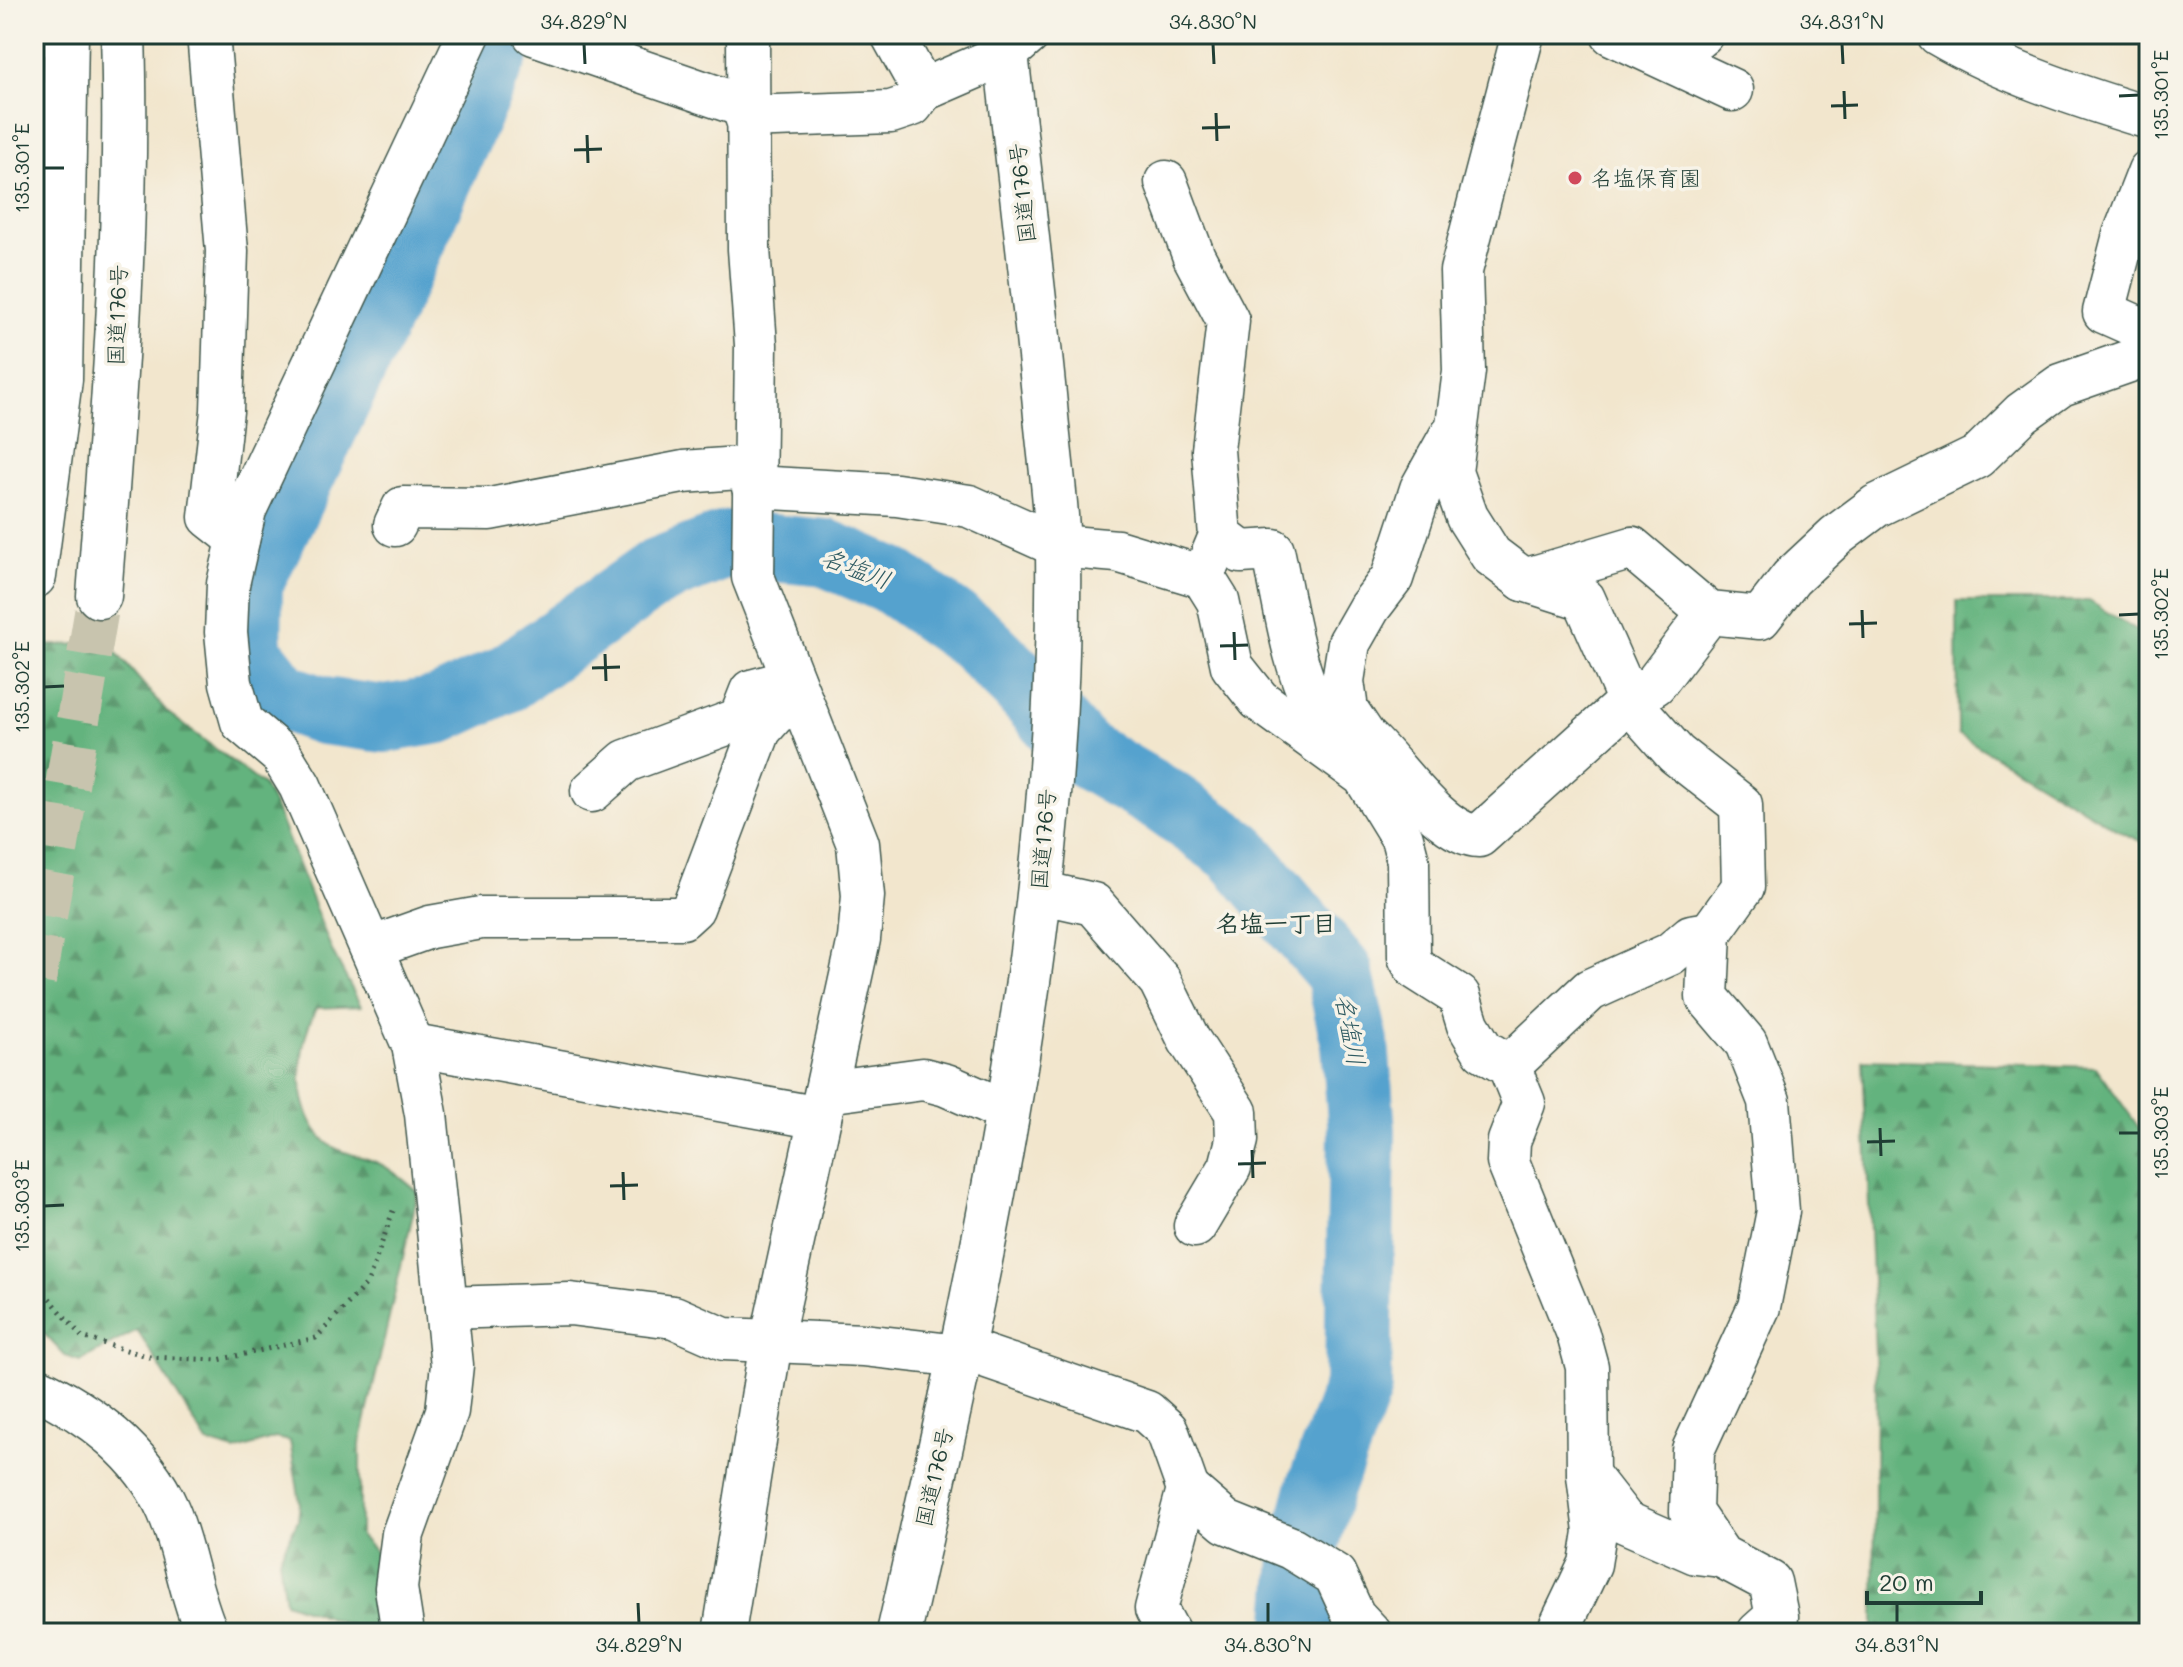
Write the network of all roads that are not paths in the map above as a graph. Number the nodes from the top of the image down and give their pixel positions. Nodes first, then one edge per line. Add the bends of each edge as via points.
1 (66, 34) edge
2 (123, 34) edge
3 (208, 34) edge
4 (534, 34) edge
5 (748, 34) edge
6 (1523, 34) edge
7 (1702, 34) edge
8 (1938, 34) edge
9 (893, 36) edge
10 (463, 37) edge
11 (1625, 40) edge
12 (1013, 41) edge
13 (923, 90) junction
14 (1732, 90) dead end
15 (746, 112) junction
16 (2149, 118) edge
17 (2149, 171) edge
18 (1166, 182) dead end
19 (2149, 332) edge
20 (2149, 348) edge
21 (1457, 423) junction
22 (753, 490) junction
23 (395, 525) dead end
24 (1220, 536) junction
25 (238, 539) junction
26 (1058, 546) junction
27 (34, 576) edge
28 (1203, 577) junction
29 (1524, 580) junction
30 (99, 596) tunnel mouth
31 (1709, 613) junction
32 (797, 690) junction
33 (1629, 701) junction
34 (1365, 737) junction
35 (592, 791) dead end
36 (1039, 892) junction
37 (1710, 933) junction
38 (371, 948) junction
39 (413, 1045) junction
40 (1509, 1066) junction
41 (823, 1105) junction
42 (1008, 1112) junction
43 (1195, 1226) dead end
44 (446, 1308) junction
45 (771, 1342) junction
46 (960, 1352) junction
47 (34, 1387) edge
48 (1588, 1475) junction
49 (1188, 1489) junction
50 (1721, 1556) junction
51 (207, 1633) edge
52 (403, 1633) edge
53 (724, 1633) edge
54 (899, 1633) edge
55 (1169, 1633) edge
56 (1370, 1633) edge
57 (1557, 1633) edge
58 (1758, 1633) edge

1 - 27 highway via 60,379
2 - 30 highway, 国道176号 via 116,359
3 - 25 street via 227,251 222,411 210,517
4 - 15 street
5 - 15 street
6 - 21 street via 1461,271 1464,371
7 - 11 street via 1683,44
8 - 16 street via 2083,98
9 - 13 street
10 - 25 street via 245,510
11 - 14 street
12 - 13 street
12 - 26 highway, 国道176号
13 - 15 street via 912,105 891,112
15 - 22 street via 756,345
17 - 19 street via 2124,235 2104,312
18 - 24 street via 1194,257 1228,321 1213,450
20 - 31 street via 2141,357 2061,385 2022,413 1977,457 1876,506 1813,557 1760,618
21 - 29 street via 1451,472 1467,517 1491,555
21 - 34 street via 1421,489 1392,578 1349,643 1343,681 1347,710
22 - 23 street via 683,472 490,509 403,508
22 - 26 street via 897,495 969,506
22 - 32 street via 753,577
24 - 28 street
24 - 34 street via 1241,552 1273,550 1301,670 1318,711
25 - 38 street via 228,584 226,632 231,683 242,722 281,755 300,786
26 - 28 street via 1117,551
26 - 36 highway, 国道176号 via 1057,657
28 - 40 street via 1218,601 1232,666 1259,700 1364,776 1402,838 1408,861 1409,957 1415,968 1459,996 1483,1050
29 - 31 street via 1632,548
29 - 33 street via 1584,599
31 - 33 street via 1655,684
32 - 35 street via 751,691 740,719 626,761
32 - 38 street via 760,730 693,908 682,918 481,918 430,927
32 - 41 street via 858,844 863,896 859,939
33 - 34 street via 1479,836 1467,836 1414,793
33 - 37 street via 1676,754 1741,805 1743,887
36 - 42 highway, 国道176号
36 - 43 street via 1093,904 1160,981 1189,1040 1236,1112 1237,1140 1230,1167
37 - 40 street via 1691,936 1670,954 1590,990
37 - 50 street via 1707,997 1746,1043 1769,1101 1778,1211 1759,1307 1693,1450 1691,1512
38 - 39 street
39 - 41 street
39 - 44 street via 426,1114
40 - 48 street via 1524,1103 1509,1141 1508,1162 1587,1367
41 - 42 street via 923,1079
41 - 45 street
42 - 46 highway, 国道176号
44 - 45 street via 570,1304 674,1317 724,1339
44 - 52 street via 452,1365 447,1411 403,1534 396,1588
45 - 46 street
45 - 53 street
46 - 49 street via 1147,1412 1167,1430
46 - 54 highway, 国道176号
47 - 51 street via 103,1428 143,1467 168,1510
48 - 50 street via 1625,1522 1696,1553
48 - 57 street via 1595,1532 1590,1564
49 - 55 street via 1156,1609
49 - 56 street via 1226,1522 1291,1548 1335,1575 1354,1616
50 - 58 street via 1770,1582 1777,1616

